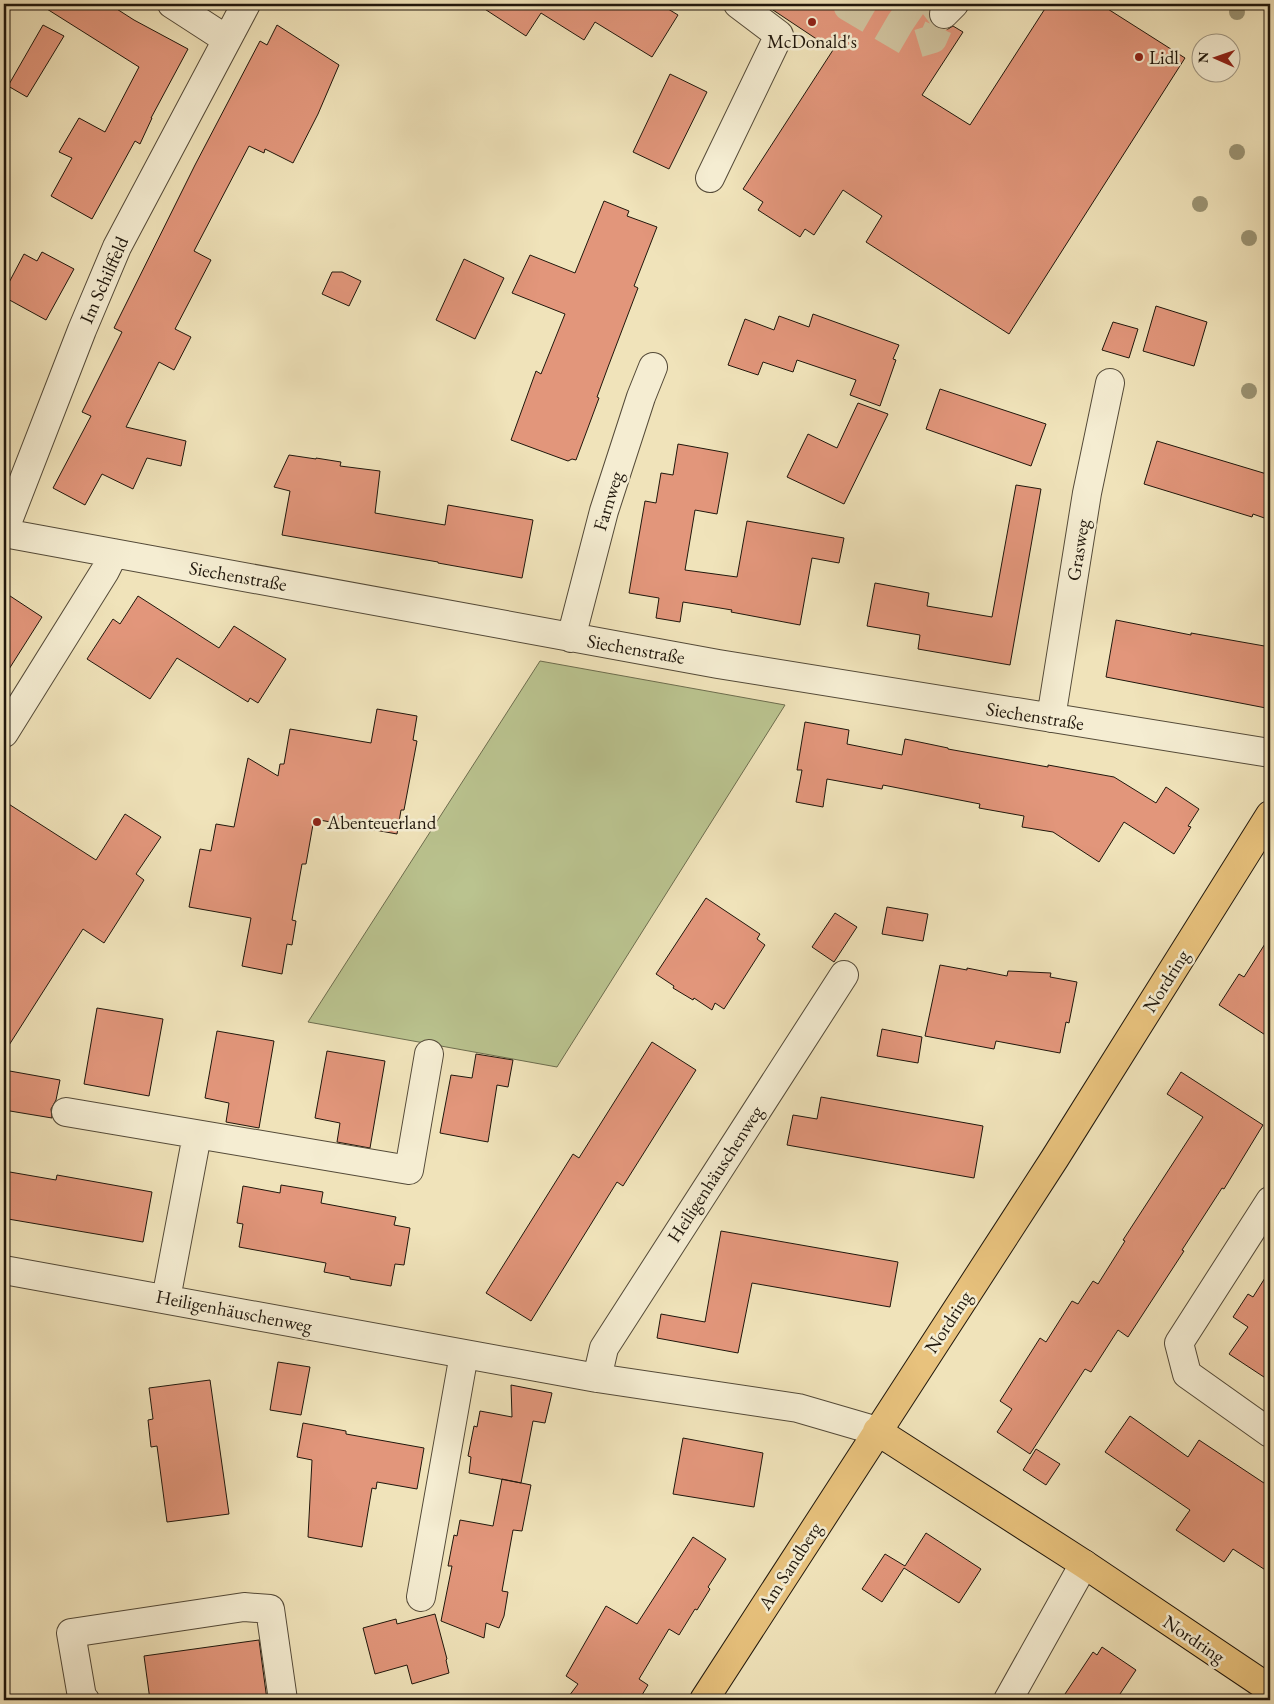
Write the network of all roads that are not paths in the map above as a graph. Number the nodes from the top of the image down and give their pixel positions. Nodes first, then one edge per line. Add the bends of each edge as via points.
1 (172, 4) edge
2 (246, 4) edge
3 (738, 4) edge
4 (226, 39) junction
5 (710, 178) dead end
6 (653, 368) dead end
7 (1110, 384) dead end
8 (4, 532) edge
9 (114, 553) junction
10 (571, 638) junction
11 (1051, 718) junction
12 (4, 733) edge
13 (1270, 753) edge
14 (1270, 815) edge
15 (844, 975) dead end
16 (429, 1054) dead end
17 (66, 1112) dead end
18 (197, 1135) junction
19 (1270, 1201) edge
20 (4, 1270) edge
21 (166, 1299) junction
22 (464, 1354) junction
23 (597, 1378) junction
24 (877, 1432) junction
25 (1270, 1433) edge
26 (1084, 1564) junction
27 (421, 1597) dead end
28 (1270, 1689) edge
29 (86, 1700) edge
30 (283, 1700) edge
31 (704, 1700) edge
32 (1008, 1700) edge

1 - 4 street
2 - 4 street, Im Schilffeld
3 - 5 street via 779,35
4 - 8 street, Im Schilffeld via 117,247
6 - 10 street, Farnweg via 604,511
7 - 11 street, Grasweg via 1087,494
8 - 9 street, Siechenstraße
9 - 10 street, Siechenstraße
9 - 12 street
10 - 11 street, Siechenstraße
11 - 13 street, Siechenstraße
14 - 24 main road, Nordring via 1055,1158
15 - 23 street, Heiligenhäuschenweg via 604,1348
16 - 18 street via 409,1170
17 - 18 street
18 - 21 street
19 - 25 street via 1179,1344 1187,1374
20 - 21 street, Heiligenhäuschenweg
21 - 22 street, Heiligenhäuschenweg
22 - 23 street, Heiligenhäuschenweg
22 - 27 street
23 - 24 street, Heiligenhäuschenweg via 798,1408
24 - 26 main road, Nordring
24 - 31 main road, Am Sandberg
26 - 28 main road, Nordring
26 - 32 street
29 - 30 street via 82,1698 72,1633 244,1606 270,1609

